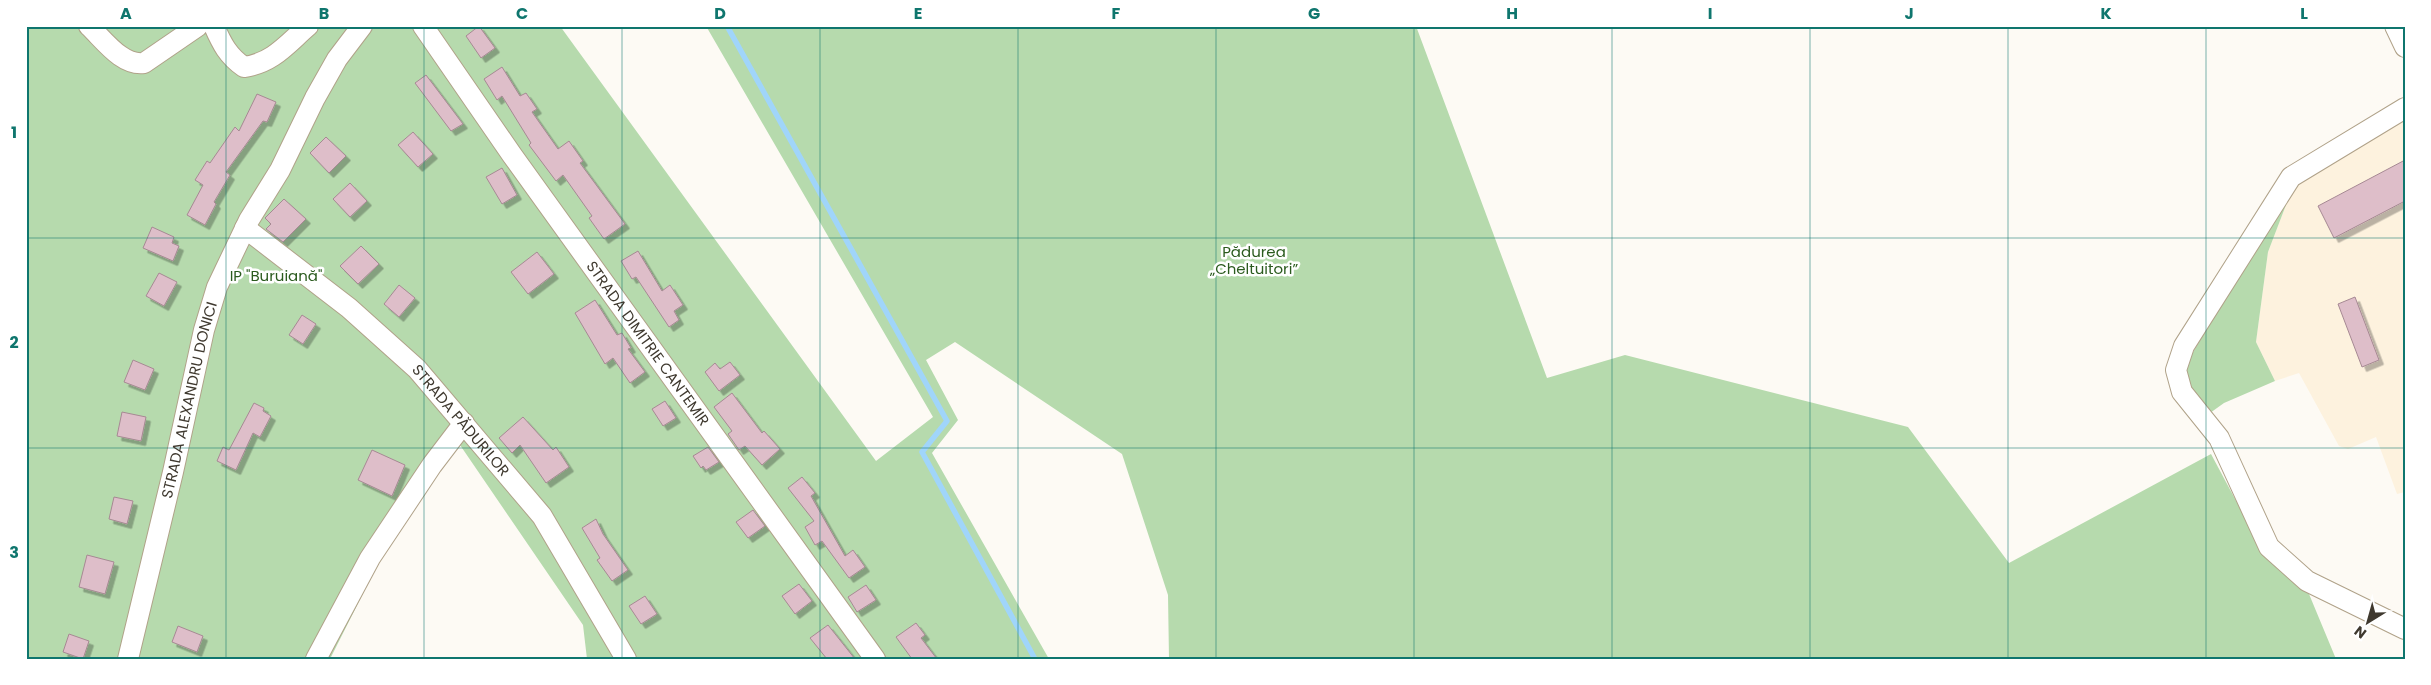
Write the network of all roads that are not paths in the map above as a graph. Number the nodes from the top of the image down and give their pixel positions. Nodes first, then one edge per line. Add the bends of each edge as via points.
1 (89, 26) edge
2 (198, 26) edge
3 (214, 26) edge
4 (308, 26) edge
5 (362, 26) edge
6 (423, 26) edge
7 (2395, 26) edge
8 (2405, 47) edge
9 (2405, 108) edge
10 (245, 228) junction
11 (464, 423) junction
12 (2405, 629) edge
13 (128, 659) edge
14 (316, 659) edge
15 (626, 659) edge
16 (875, 659) edge

1 - 2 street via 133,64 144,63
3 - 4 street via 224,48 233,60 244,67 260,65
5 - 10 street, STRADA ALEXANDRU DONICI via 337,59 280,170
6 - 16 street, STRADA DIMITRIE CANTEMIR via 512,155
7 - 8 street
9 - 12 street via 2291,177 2184,346 2176,370 2182,392 2219,438 2270,546 2307,581
10 - 11 street, STRADA PĂDURILOR via 349,308 417,368
10 - 13 street, STRADA ALEXANDRU DONICI via 228,262 204,330
11 - 14 street via 370,558
11 - 15 street, STRADA PĂDURILOR via 542,516

